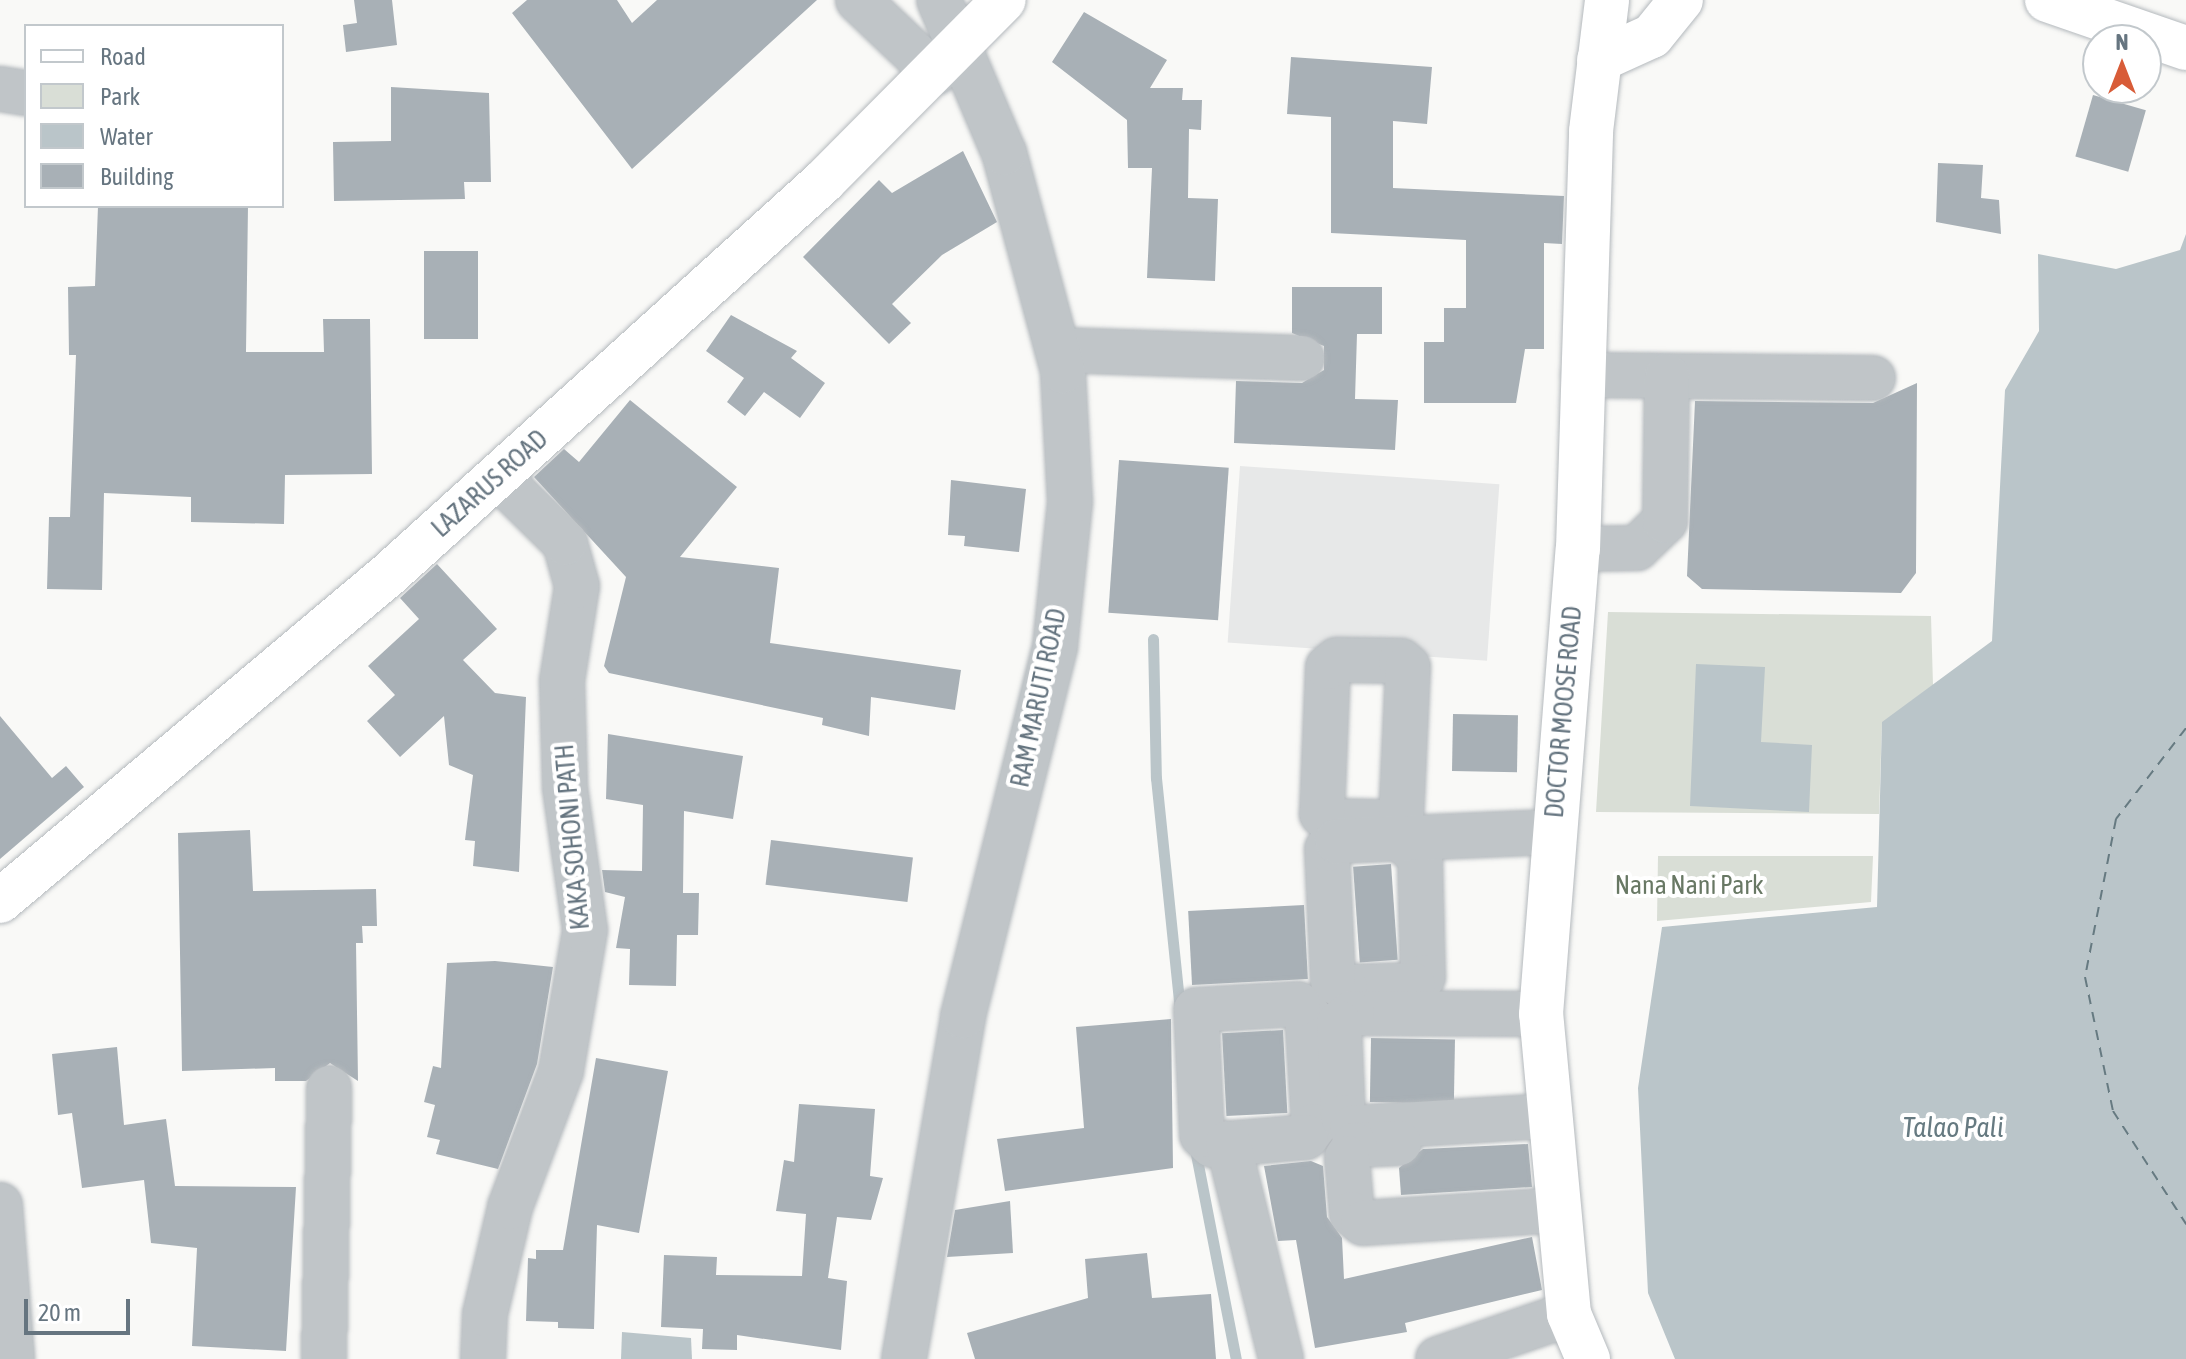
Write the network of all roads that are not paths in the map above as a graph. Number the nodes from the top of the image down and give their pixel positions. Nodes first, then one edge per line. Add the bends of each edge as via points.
1 (858, 0) edge
2 (939, 0) edge
3 (1004, 0) edge
4 (1607, 0) edge
5 (1681, 0) edge
6 (2047, 0) edge
7 (2186, 48) edge
8 (948, 60) junction
9 (1599, 60) junction
10 (0, 89) edge
11 (24, 93) edge
12 (1058, 350) junction
13 (1302, 358) dead end
14 (1583, 375) junction
15 (1667, 376) junction
16 (1873, 378) dead end
17 (498, 477) junction
18 (1578, 549) junction
19 (1427, 720) dead end
20 (1555, 820) junction
21 (0, 901) edge
22 (1541, 1014) junction
23 (329, 1088) dead end
24 (1550, 1125) junction
25 (1333, 1145) dead end
26 (0, 1205) edge
27 (1559, 1210) junction
28 (1569, 1314) junction
29 (12, 1359) edge
30 (324, 1359) edge
31 (483, 1359) edge
32 (904, 1359) edge
33 (1281, 1359) edge
34 (1438, 1359) edge
35 (1588, 1359) edge

1 - 8 street
2 - 8 street, RAM MARUTI ROAD
3 - 8 main road, LAZARUS ROAD
4 - 9 main road, DOCTOR MOOSE ROAD
5 - 9 main road via 1652,36
6 - 7 main road
8 - 12 street, RAM MARUTI ROAD via 1004,153
8 - 17 main road, LAZARUS ROAD
9 - 14 main road, DOCTOR MOOSE ROAD
10 - 11 street
12 - 13 street
12 - 32 street, RAM MARUTI ROAD via 1070,502 1055,647 963,1016
14 - 15 street
14 - 18 main road, DOCTOR MOOSE ROAD
15 - 16 street
15 - 18 street via 1665,521 1637,548
17 - 21 main road, LAZARUS ROAD
17 - 31 street, KAKA SOHONI PATH via 565,543 577,586 562,681 565,787 585,930 561,1071 510,1207 485,1314
18 - 20 main road, DOCTOR MOOSE ROAD
19 - 20 street via 1415,824
20 - 22 main road, DOCTOR MOOSE ROAD
22 - 24 main road, DOCTOR MOOSE ROAD
22 - 24 street via 1352,1013 1339,1023 1343,1117 1352,1128
23 - 30 street
24 - 27 main road, DOCTOR MOOSE ROAD
24 - 27 street via 1355,1145 1347,1158 1352,1214 1363,1223
25 - 33 street via 1231,1151
26 - 29 street
27 - 28 main road, DOCTOR MOOSE ROAD
28 - 34 street
28 - 35 main road, DOCTOR MOOSE ROAD

